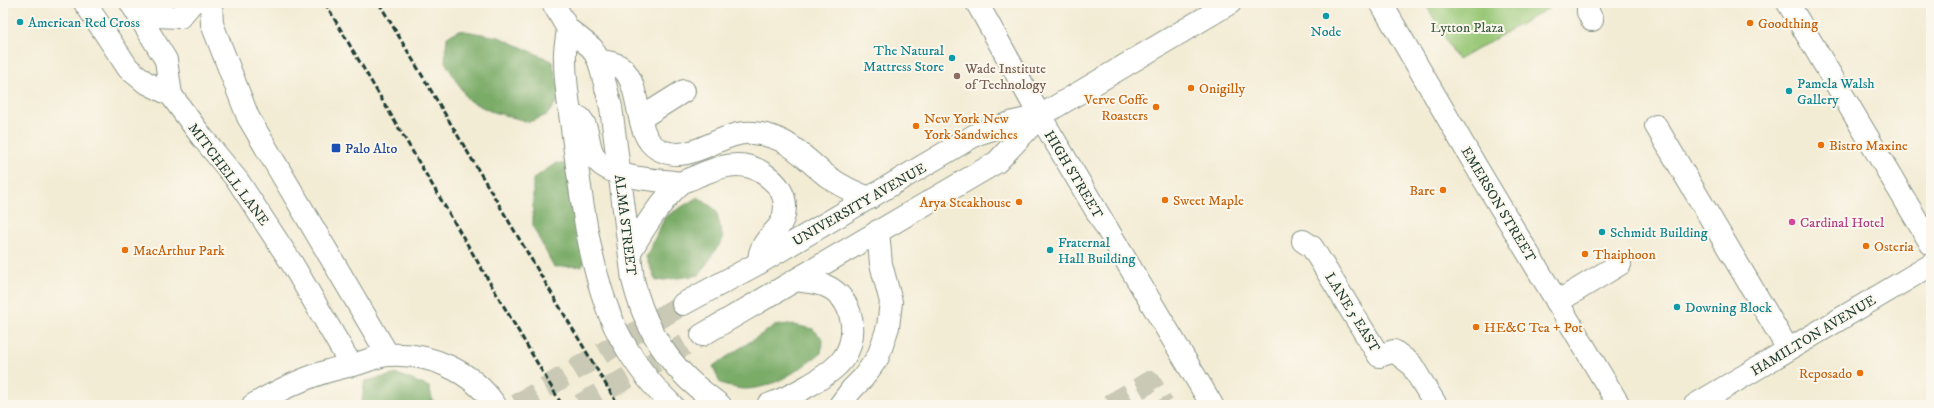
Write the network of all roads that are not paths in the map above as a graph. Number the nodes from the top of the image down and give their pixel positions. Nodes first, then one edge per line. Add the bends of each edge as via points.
1 (85, 3) edge
2 (132, 3) edge
3 (192, 3) edge
4 (211, 3) edge
5 (553, 3) edge
6 (977, 3) edge
7 (1230, 3) edge
8 (1380, 3) edge
9 (1788, 3) edge
10 (568, 29) junction
11 (599, 61) junction
12 (684, 91) dead end
13 (171, 95) junction
14 (570, 107) junction
15 (1040, 116) junction
16 (641, 118) junction
17 (1656, 126) dead end
18 (620, 174) junction
19 (681, 183) junction
20 (870, 198) junction
21 (878, 231) junction
22 (1303, 241) dead end
23 (1931, 244) edge
24 (630, 252) junction
25 (759, 263) junction
26 (1620, 264) dead end
27 (1931, 265) edge
28 (796, 280) junction
29 (1557, 302) junction
30 (683, 304) tunnel mouth
31 (702, 335) tunnel mouth
32 (1788, 350) junction
33 (388, 355) junction
34 (351, 365) junction
35 (799, 397) edge
36 (253, 405) edge
37 (495, 405) edge
38 (672, 405) edge
39 (720, 405) edge
40 (768, 405) edge
41 (840, 405) edge
42 (1212, 405) edge
43 (1436, 405) edge
44 (1619, 405) edge
45 (1695, 405) edge

1 - 13 main road, MITCHELL LANE via 128,68 145,82
2 - 3 main road via 156,16 180,17
2 - 13 main road via 166,60
4 - 33 main road via 212,24 248,117
5 - 10 main road, ALMA STREET
6 - 15 main road, HIGH STREET
7 - 15 main road, UNIVERSITY AVENUE
8 - 29 main road, EMERSON STREET
9 - 23 main road
10 - 11 main road, ALMA STREET via 592,48
10 - 14 main road via 564,59
11 - 16 main road via 613,63 624,69 633,84
11 - 18 main road, ALMA STREET via 611,107
12 - 16 main road
13 - 34 main road, MITCHELL LANE via 238,181 265,221
14 - 18 main road via 584,122 592,153 604,168
14 - 38 main road via 579,181 593,257 603,294 615,327 635,360
15 - 20 main road, UNIVERSITY AVENUE via 977,134
15 - 21 main road, UNIVERSITY AVENUE via 997,162
15 - 42 main road, HIGH STREET
16 - 20 main road via 649,140 656,148 679,155 737,133 768,135 796,148 828,177 853,192
17 - 32 main road
18 - 19 main road
18 - 24 main road, ALMA STREET
19 - 24 main road via 652,217
19 - 25 main road via 714,169 733,165 755,169 773,180 783,196 785,207 781,225 761,248
20 - 25 main road, UNIVERSITY AVENUE
21 - 28 main road, UNIVERSITY AVENUE
21 - 41 main road via 881,264 891,302 888,327 878,357
22 - 43 main road, LANE 5 EAST via 1312,247 1379,356 1394,352 1411,364
24 - 39 main road, ALMA STREET via 632,280 638,300 657,342 687,379
25 - 30 main road, UNIVERSITY AVENUE
26 - 29 main road
27 - 32 main road, HAMILTON AVENUE
28 - 31 main road, UNIVERSITY AVENUE
28 - 35 main road via 827,286 835,292 844,302 853,326 851,343 841,362
29 - 44 main road, EMERSON STREET
32 - 45 main road, HAMILTON AVENUE
33 - 34 main road
33 - 37 main road via 411,355 446,365 480,386
34 - 36 main road via 295,383
35 - 40 main road

